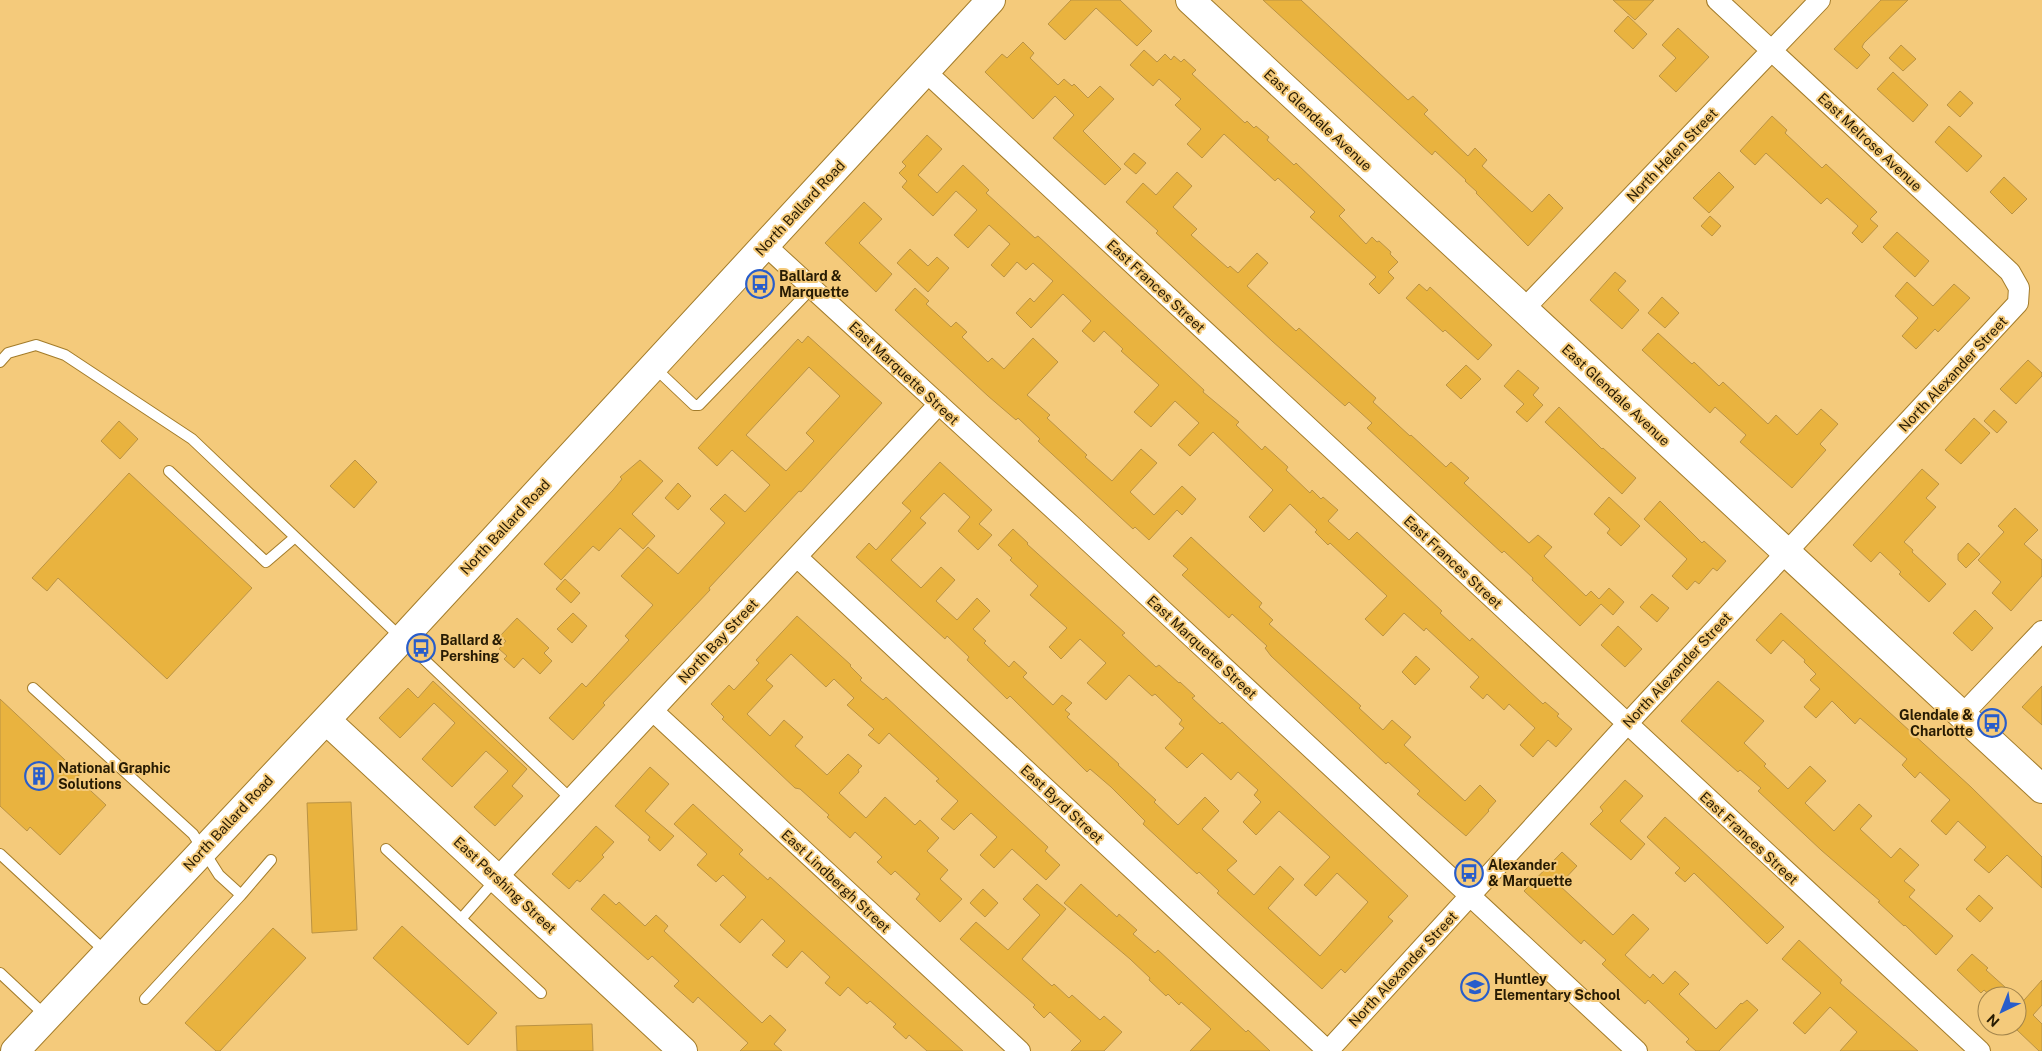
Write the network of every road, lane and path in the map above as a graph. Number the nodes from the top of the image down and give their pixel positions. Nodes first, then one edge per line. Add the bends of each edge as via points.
1 (991, 0) edge
2 (1190, 0) edge
3 (1717, 0) edge
4 (1820, 0) edge
5 (1771, 51) junction
6 (926, 72) junction
7 (765, 245) junction
8 (812, 288) junction
9 (2019, 288) joint
10 (1523, 310) junction
11 (0, 362) edge
12 (653, 366) junction
13 (939, 404) junction
14 (169, 471) dead end
15 (294, 538) junction
16 (1787, 552) junction
17 (797, 557) junction
18 (2042, 631) edge
19 (401, 640) junction
20 (34, 688) dead end
21 (653, 711) junction
22 (1962, 714) junction
23 (326, 720) junction
24 (1627, 724) junction
25 (2042, 789) edge
26 (571, 799) junction
27 (204, 849) junction
28 (386, 849) dead end
29 (0, 854) edge
30 (271, 860) dead end
31 (497, 878) junction
32 (241, 895) junction
33 (1470, 896) junction
34 (461, 919) junction
35 (107, 952) junction
36 (0, 973) edge
37 (541, 993) dead end
38 (145, 999) dead end
39 (47, 1016) junction
40 (675, 1048) edge
41 (15, 1051) edge
42 (1020, 1051) edge
43 (1328, 1051) edge
44 (1637, 1051) edge
45 (1980, 1051) edge

1 - 6 street, North Ballard Road
2 - 10 street, East Glendale Avenue
3 - 5 street, East Melrose Avenue
4 - 5 street, North Helen Street
5 - 9 street, East Melrose Avenue via 2010,272
5 - 10 street, North Helen Street
6 - 7 street, North Ballard Road
6 - 24 street, East Frances Street
7 - 8 street, East Marquette Street
7 - 12 street, North Ballard Road
8 - 12 lane via 699,405 694,405
8 - 13 street, East Marquette Street
9 - 16 street, North Alexander Street via 2018,303 2010,313
10 - 16 street, East Glendale Avenue
11 - 15 lane via 8,353 36,345 65,355 192,439
12 - 19 street, North Ballard Road
13 - 17 street, North Bay Street
13 - 33 street, East Marquette Street
14 - 15 lane via 266,562
15 - 19 lane
16 - 22 street, East Glendale Avenue
16 - 24 street, North Alexander Street
17 - 21 street, North Bay Street
17 - 43 street, East Byrd Street
18 - 22 street
19 - 23 street, North Ballard Road
19 - 26 lane
20 - 27 lane via 193,834
21 - 26 street, North Bay Street
21 - 42 street, East Lindbergh Street
22 - 25 street, East Glendale Avenue
23 - 27 street, North Ballard Road
23 - 31 street, East Pershing Street
24 - 33 street, North Alexander Street
24 - 45 street, East Frances Street
26 - 31 street, North Bay Street
27 - 32 lane via 219,875
27 - 35 street, North Ballard Road
28 - 34 lane
29 - 35 lane
30 - 32 lane
31 - 34 lane
31 - 40 street, East Pershing Street
32 - 38 lane
33 - 43 street, North Alexander Street
33 - 44 street, East Marquette Street
34 - 37 lane
35 - 39 street, North Ballard Road
36 - 39 lane
39 - 41 street, North Ballard Road

